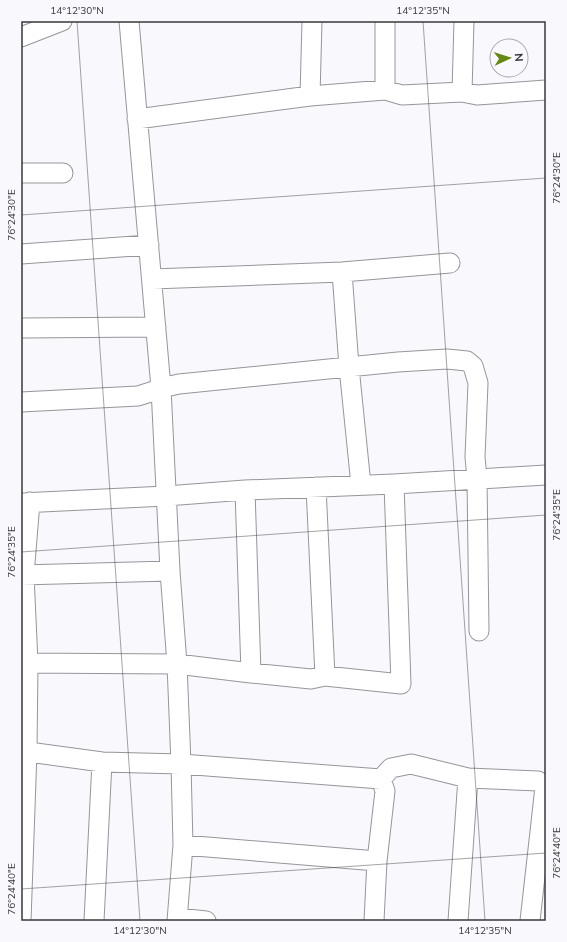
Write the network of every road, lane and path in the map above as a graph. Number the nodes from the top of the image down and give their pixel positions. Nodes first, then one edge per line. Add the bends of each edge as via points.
1 (129, 21) edge
2 (312, 21) edge
3 (385, 21) edge
4 (464, 21) edge
5 (58, 23) edge
6 (21, 37) edge
7 (385, 90) junction
8 (546, 90) edge
9 (462, 92) junction
10 (310, 96) junction
11 (137, 119) junction
12 (21, 173) edge
13 (63, 173) dead end
14 (149, 246) junction
15 (21, 254) edge
16 (450, 264) dead end
17 (342, 272) junction
18 (152, 279) junction
19 (156, 327) junction
20 (21, 328) edge
21 (349, 367) junction
22 (162, 388) junction
23 (21, 402) edge
24 (546, 475) edge
25 (477, 478) junction
26 (394, 484) junction
27 (361, 485) junction
28 (316, 486) junction
29 (245, 490) junction
30 (166, 496) junction
31 (25, 503) edge
32 (170, 571) junction
33 (23, 575) edge
34 (479, 631) dead end
35 (24, 663) edge
36 (177, 664) junction
37 (251, 673) junction
38 (325, 676) junction
39 (24, 751) edge
40 (102, 762) junction
41 (181, 764) junction
42 (468, 778) junction
43 (381, 779) junction
44 (546, 787) edge
45 (183, 845) junction
46 (377, 861) junction
47 (178, 920) edge
48 (21, 921) edge
49 (94, 921) edge
50 (206, 921) edge
51 (374, 921) edge
52 (458, 921) edge
53 (530, 921) edge

1 - 11 street
2 - 10 street
3 - 7 street
4 - 9 street
5 - 6 street
7 - 9 street via 402,95
7 - 10 street
8 - 9 street via 477,95
10 - 11 street
11 - 14 street
12 - 13 street
14 - 15 street
14 - 18 street
16 - 17 street
17 - 18 street
17 - 21 street
18 - 19 street
19 - 20 street
19 - 22 street
21 - 22 street via 179,384
21 - 25 street via 447,359 467,361 473,366 478,383 475,457
21 - 27 street
22 - 23 street via 138,396
22 - 30 street
24 - 25 street
25 - 26 street
25 - 34 street
26 - 27 street
26 - 38 street via 401,684
27 - 28 street
28 - 29 street
28 - 38 street
29 - 30 street
29 - 37 street
30 - 31 street
30 - 32 street
31 - 33 street
32 - 33 street
32 - 36 street
33 - 35 street
35 - 36 street
35 - 39 street
36 - 37 street
36 - 41 street
37 - 38 street via 311,679
39 - 40 street
39 - 48 street
40 - 41 street
40 - 49 street
41 - 43 street
41 - 45 street
42 - 43 street via 412,764 391,768
42 - 44 street via 538,781
42 - 52 street
43 - 46 street via 385,792
44 - 53 street
45 - 46 street
45 - 47 street
46 - 51 street
47 - 50 street

